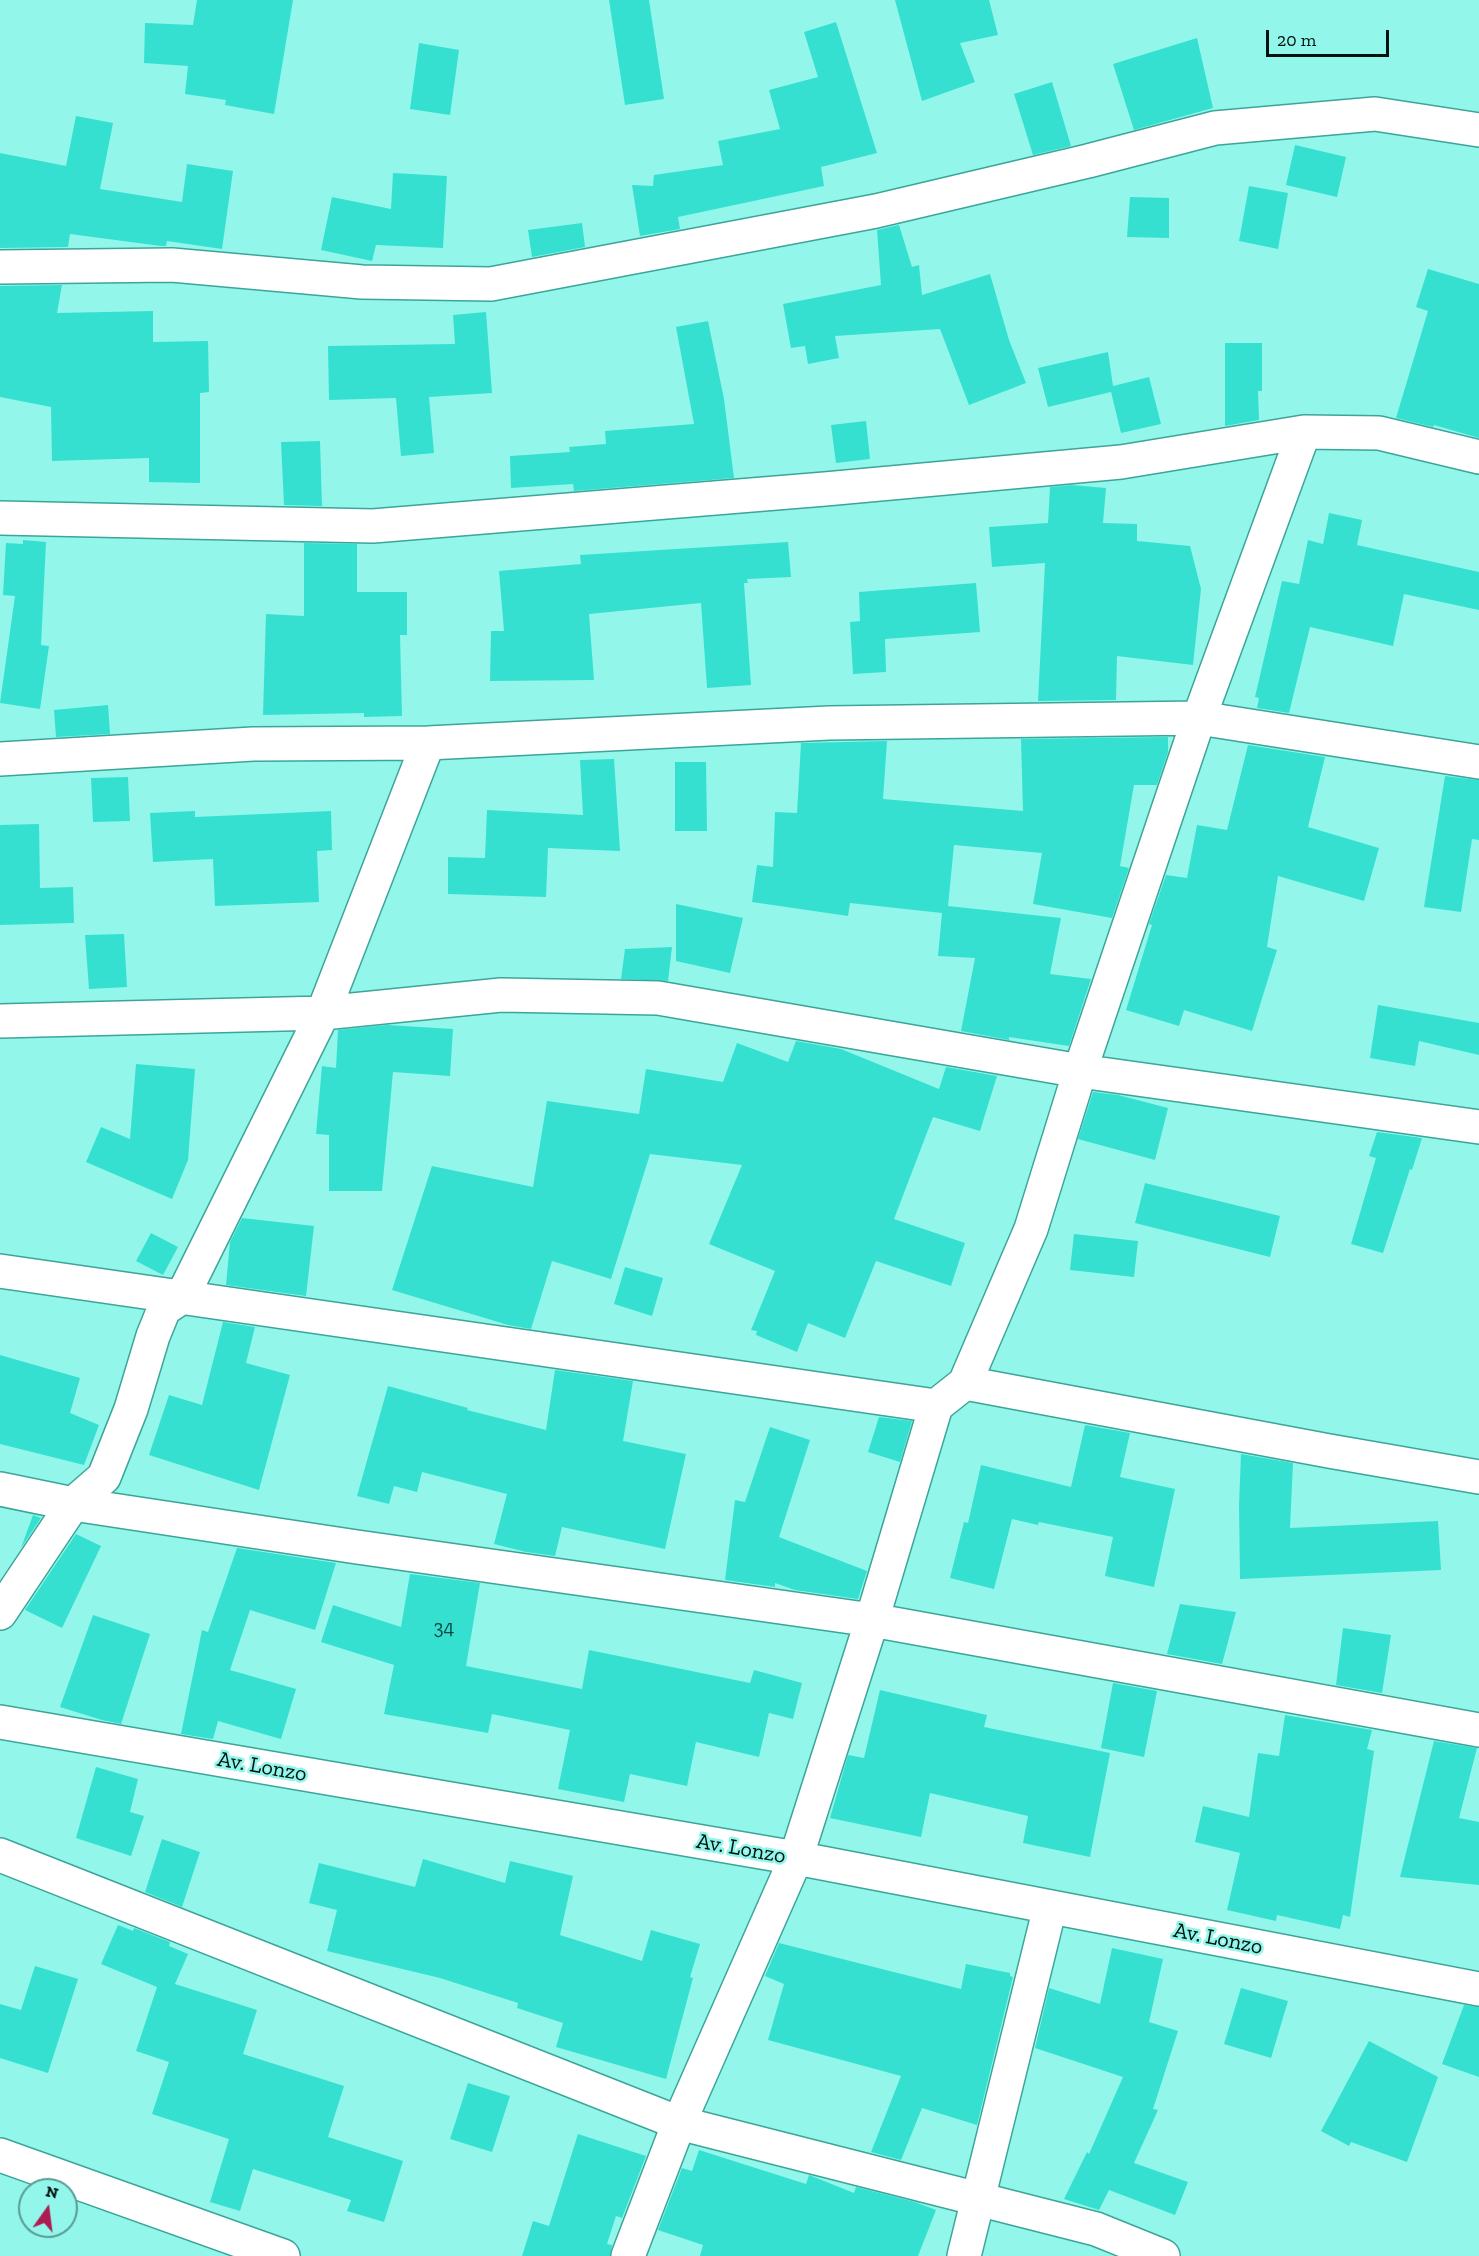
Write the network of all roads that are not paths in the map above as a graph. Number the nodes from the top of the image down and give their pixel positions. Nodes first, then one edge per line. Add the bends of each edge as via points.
1 (1479, 130) edge
2 (0, 267) edge
3 (1304, 432) junction
4 (1479, 457) edge
5 (0, 519) edge
6 (1199, 718) junction
7 (428, 743) junction
8 (0, 759) edge
9 (1479, 762) edge
10 (323, 1013) junction
11 (0, 1021) edge
12 (1080, 1071) junction
13 (1479, 1127) edge
14 (0, 1271) edge
15 (182, 1297) junction
16 (965, 1383) junction
17 (936, 1406) junction
18 (1479, 1477) edge
19 (0, 1489) edge
20 (73, 1504) junction
21 (0, 1613) edge
22 (872, 1620) junction
23 (0, 1722) edge
24 (1479, 1730) edge
25 (0, 1855) edge
26 (796, 1858) junction
27 (1050, 1907) junction
28 (1479, 1989) edge
29 (680, 2123) junction
30 (0, 2155) edge
31 (977, 2199) junction
32 (283, 2256) edge
33 (628, 2256) edge
34 (964, 2256) edge
35 (1163, 2256) edge

1 - 2 street via 1375,114 1215,128 876,211 490,284 362,282 172,265
3 - 4 street via 1379,433
3 - 5 street via 1121,462 373,526
3 - 6 street
6 - 7 street via 829,723
6 - 9 street
6 - 12 street
7 - 8 street via 253,744
7 - 10 street
10 - 11 street
10 - 12 street via 501,994 658,998
10 - 15 street
12 - 13 street
12 - 16 street via 1031,1228
14 - 15 street
15 - 17 street
15 - 20 street via 164,1309 104,1477
16 - 17 street
16 - 18 street
17 - 22 street
19 - 20 street
20 - 21 street
20 - 22 street
22 - 24 street
22 - 26 street
23 - 26 street, Av. Lonzo
25 - 29 street
26 - 27 street, Av. Lonzo
26 - 29 street
27 - 28 street, Av. Lonzo
27 - 31 street
29 - 31 street
29 - 33 street
30 - 32 street
31 - 34 street
31 - 35 street via 1096,2229

